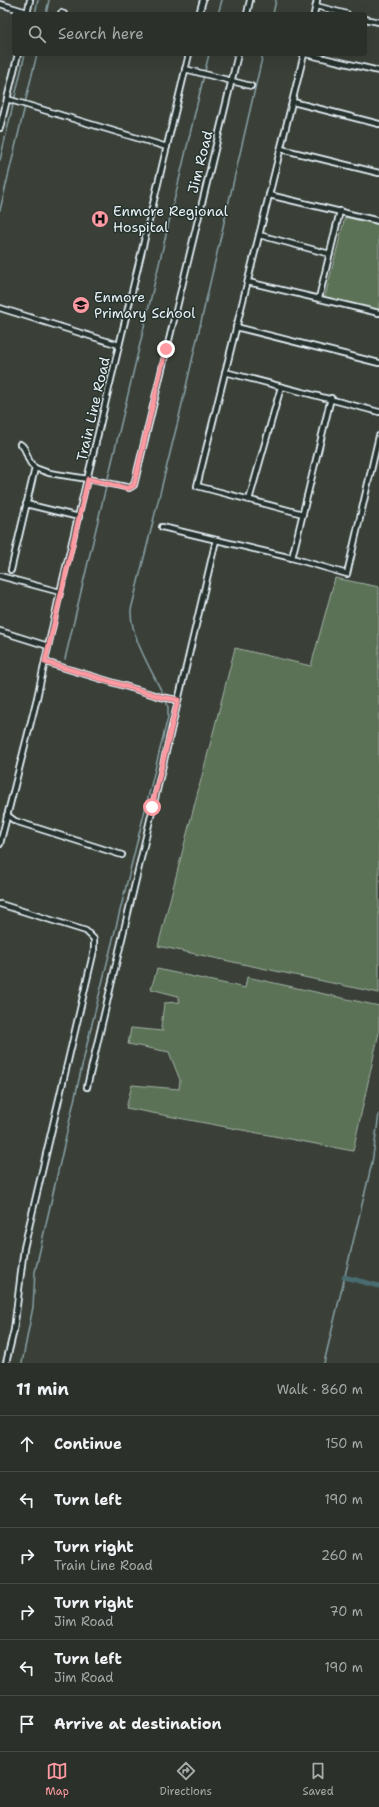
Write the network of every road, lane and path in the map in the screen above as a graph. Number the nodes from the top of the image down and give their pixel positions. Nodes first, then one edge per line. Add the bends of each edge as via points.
1 (30, 0) edge
2 (203, 0) edge
3 (250, 0) edge
4 (317, 0) edge
5 (0, 4) edge
6 (316, 6) junction
7 (24, 12) edge
8 (27, 12) edge
9 (200, 12) edge
10 (247, 12) edge
11 (314, 12) edge
12 (339, 12) edge
13 (367, 19) edge
14 (379, 22) edge
15 (18, 56) edge
16 (188, 56) edge
17 (237, 56) edge
18 (304, 56) edge
19 (313, 56) edge
20 (185, 69) junction
21 (379, 72) edge
22 (231, 81) junction
23 (251, 86) dead end
24 (7, 99) junction
25 (293, 102) junction
26 (379, 124) edge
27 (0, 128) edge
28 (167, 147) junction
29 (281, 148) junction
30 (379, 172) edge
31 (269, 195) junction
32 (340, 211) junction
33 (379, 221) edge
34 (259, 235) junction
35 (330, 254) junction
36 (248, 282) junction
37 (319, 298) junction
38 (0, 308) edge
39 (379, 313) edge
40 (236, 327) junction
41 (119, 345) junction
42 (379, 363) edge
43 (225, 372) junction
44 (281, 387) junction
45 (331, 398) junction
46 (379, 412) edge
47 (379, 436) edge
48 (20, 444) dead end
49 (378, 449) edge
50 (34, 468) junction
51 (88, 479) junction
52 (249, 500) junction
53 (26, 504) junction
54 (303, 514) junction
55 (79, 517) junction
56 (162, 527) dead end
57 (216, 540) junction
58 (292, 558) junction
59 (11, 570) dead end
60 (0, 576) edge
61 (60, 592) junction
62 (0, 631) edge
63 (48, 646) junction
64 (45, 662) junction
65 (178, 700) junction
66 (7, 815) junction
67 (0, 844) edge
68 (122, 856) dead end
69 (0, 904) edge
70 (87, 1087) dead end
71 (6, 1363) edge

1 - 8 street
2 - 9 street
3 - 10 street
4 - 6 street
5 - 7 street
6 - 11 street
6 - 12 street
13 - 14 street
15 - 24 street
16 - 20 street, Train Line Road
17 - 22 street, Jim Road
18 - 25 street
19 - 21 street
20 - 22 street
20 - 28 street, Train Line Road
22 - 23 street
22 - 51 street, Jim Road via 134,485 129,488
24 - 27 street
24 - 28 street
25 - 26 street
25 - 29 street
28 - 41 street, Train Line Road
29 - 30 street
29 - 31 street
31 - 32 street
31 - 34 street
32 - 33 street
32 - 35 street
34 - 35 street
34 - 36 street
35 - 37 street
36 - 37 street
36 - 40 street
37 - 39 street
38 - 41 street
40 - 42 street
40 - 43 street
41 - 51 street, Train Line Road
43 - 44 street
43 - 52 street via 197,486
44 - 45 street
44 - 52 street
45 - 46 street
45 - 54 street
47 - 49 street
48 - 50 street via 25,449 29,464
49 - 58 street via 346,574
50 - 51 street, Jim Road
50 - 53 street
51 - 55 street, Train Line Road
52 - 54 street
53 - 55 street
53 - 59 street
54 - 58 street
55 - 61 street, Train Line Road
56 - 57 street
57 - 58 street
57 - 65 street
60 - 61 street
61 - 63 street, Train Line Road
62 - 63 street
63 - 64 street, Train Line Road
64 - 65 street
64 - 66 street, Train Line Road
65 - 70 street
66 - 67 street, Train Line Road
66 - 68 street via 15,821
69 - 71 street via 86,932 94,939 94,950 24,1248 14,1330

